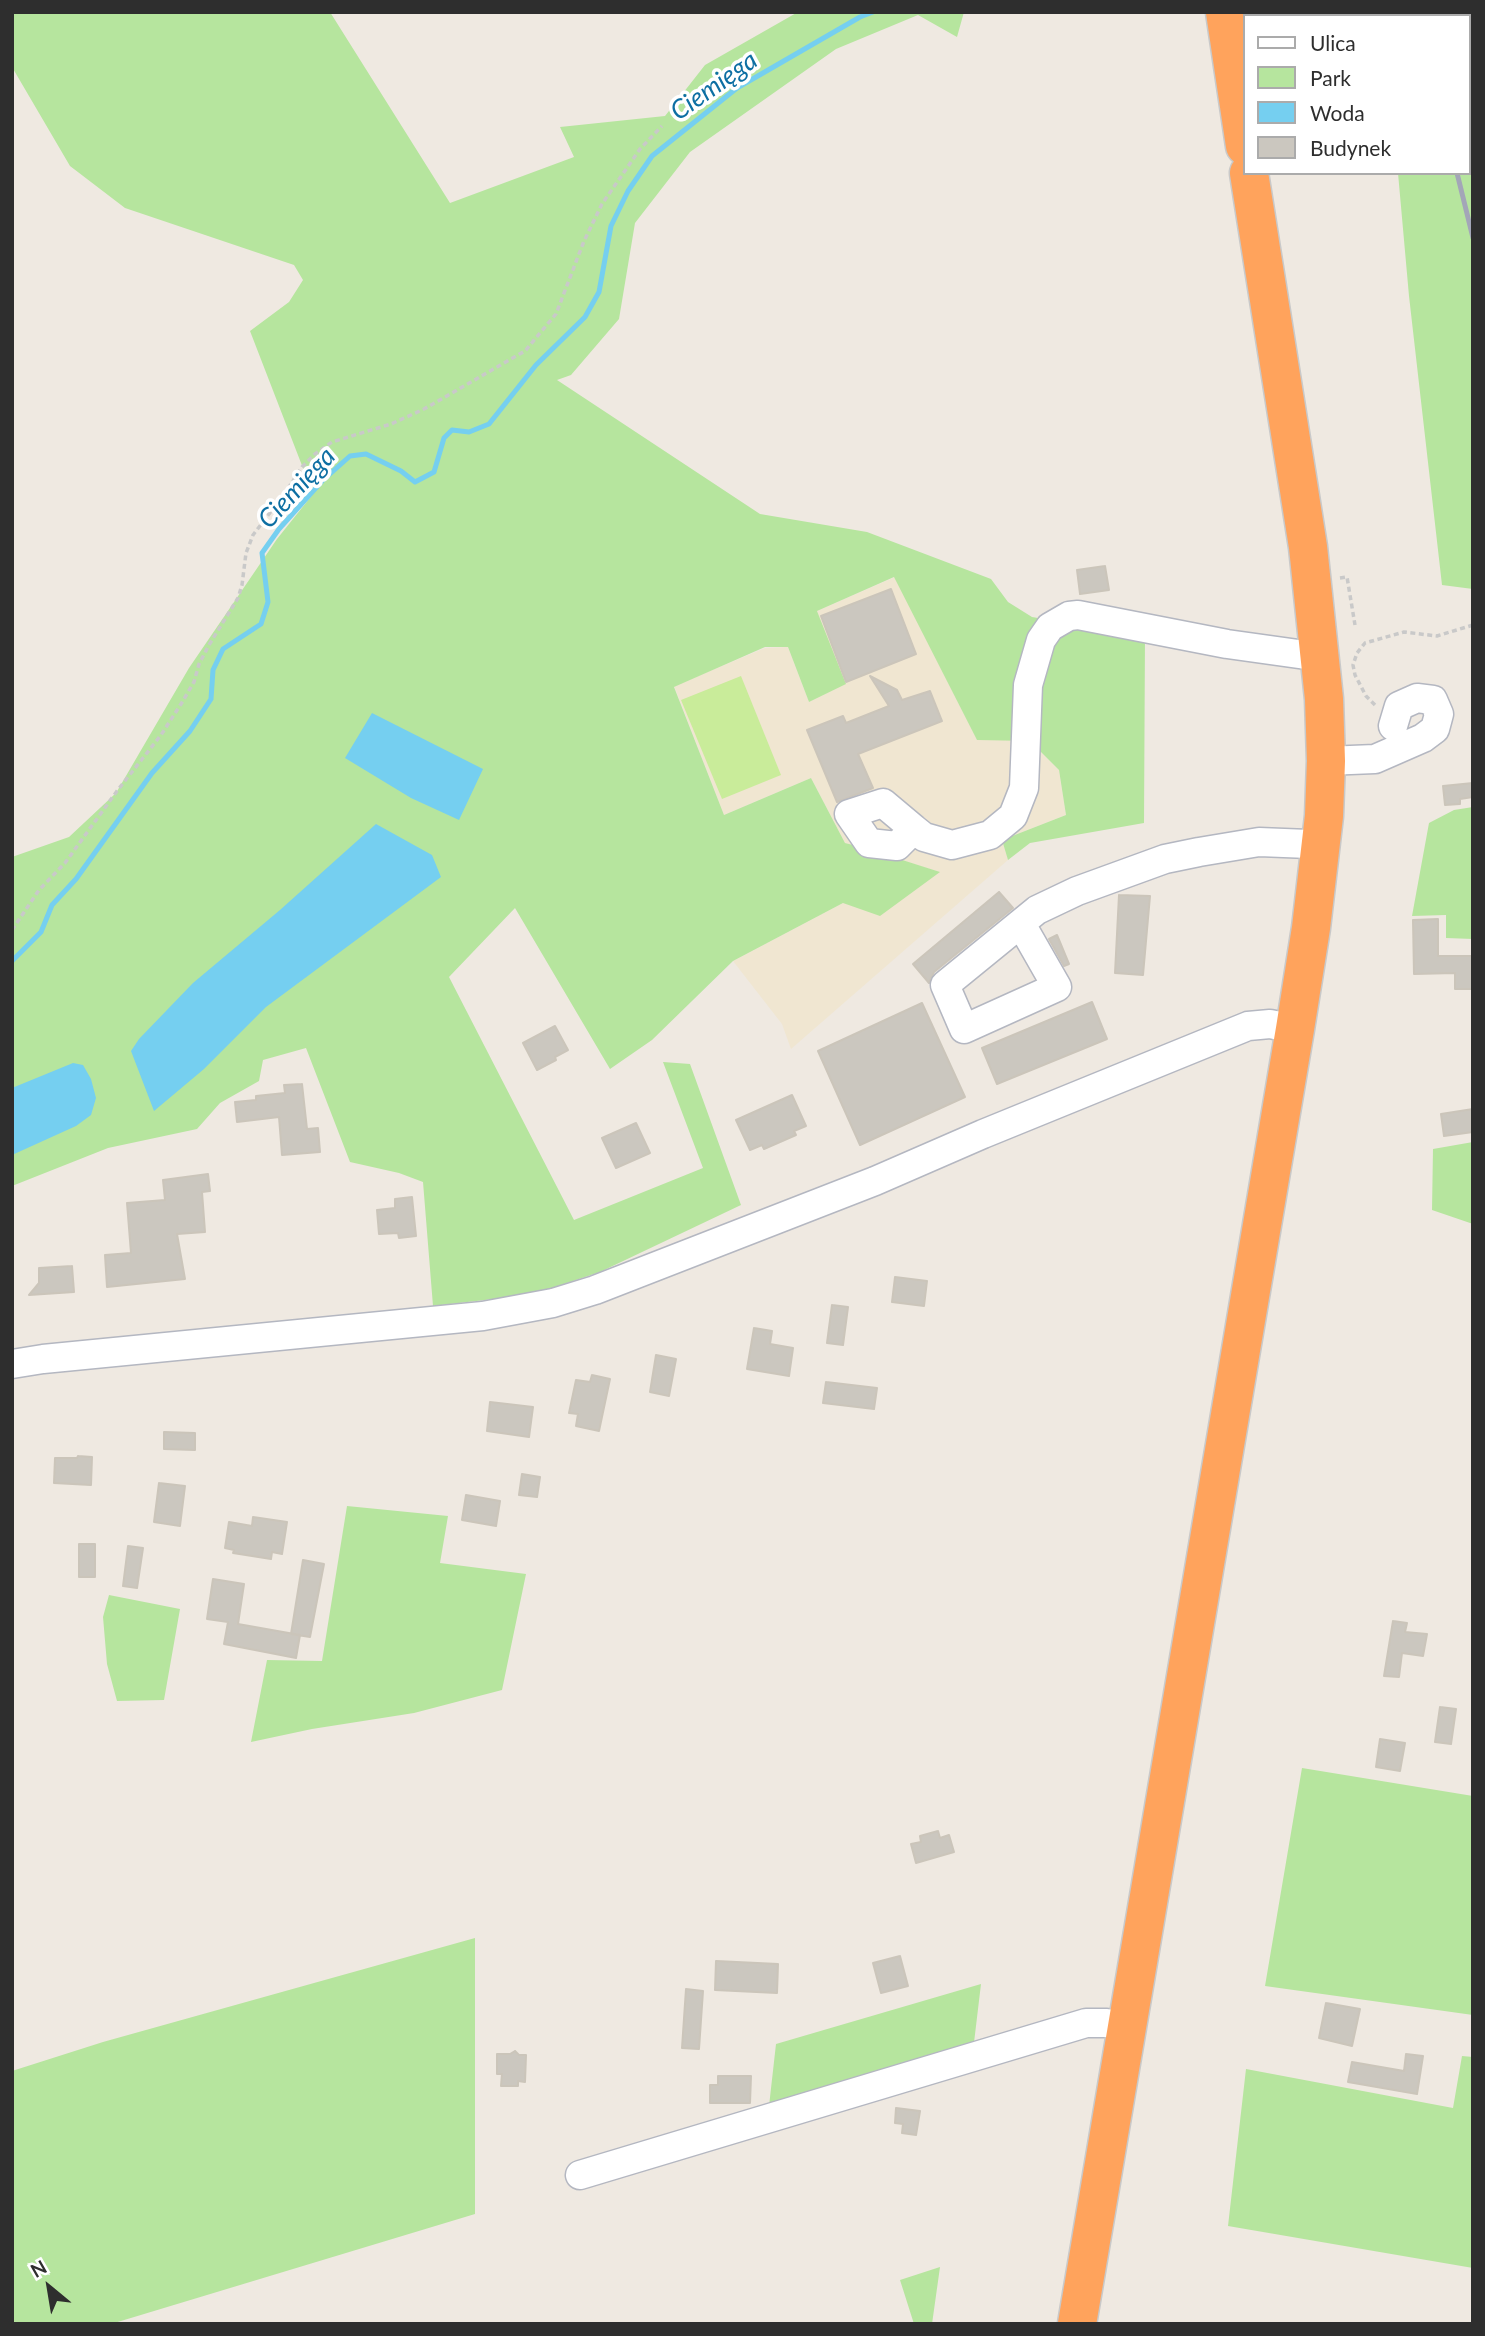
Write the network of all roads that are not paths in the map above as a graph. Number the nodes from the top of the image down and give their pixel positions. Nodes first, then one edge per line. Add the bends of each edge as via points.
1 (1225, 16) edge
2 (1244, 140) edge
3 (1250, 175) edge
4 (1320, 657) junction
5 (1393, 729) road end
6 (1326, 761) junction
7 (914, 829) dead end
8 (1321, 847) junction
9 (1021, 924) dead end
10 (1295, 1029) junction
11 (12, 1364) edge
12 (1126, 2028) junction
13 (580, 2175) dead end
14 (1077, 2324) edge

1 - 2 highway
3 - 4 highway via 1306,533
4 - 6 highway
4 - 7 street via 1069,616 1041,640 1028,685 1024,788 1013,816 990,835 952,845
5 - 6 street via 1376,759
6 - 8 highway
8 - 9 street via 1259,842 1165,859 1077,891 1037,910
8 - 10 highway
10 - 11 street via 1257,1024 1227,1034 875,1181 553,1303 483,1316
10 - 12 highway
12 - 13 street via 1086,2023
12 - 14 highway

